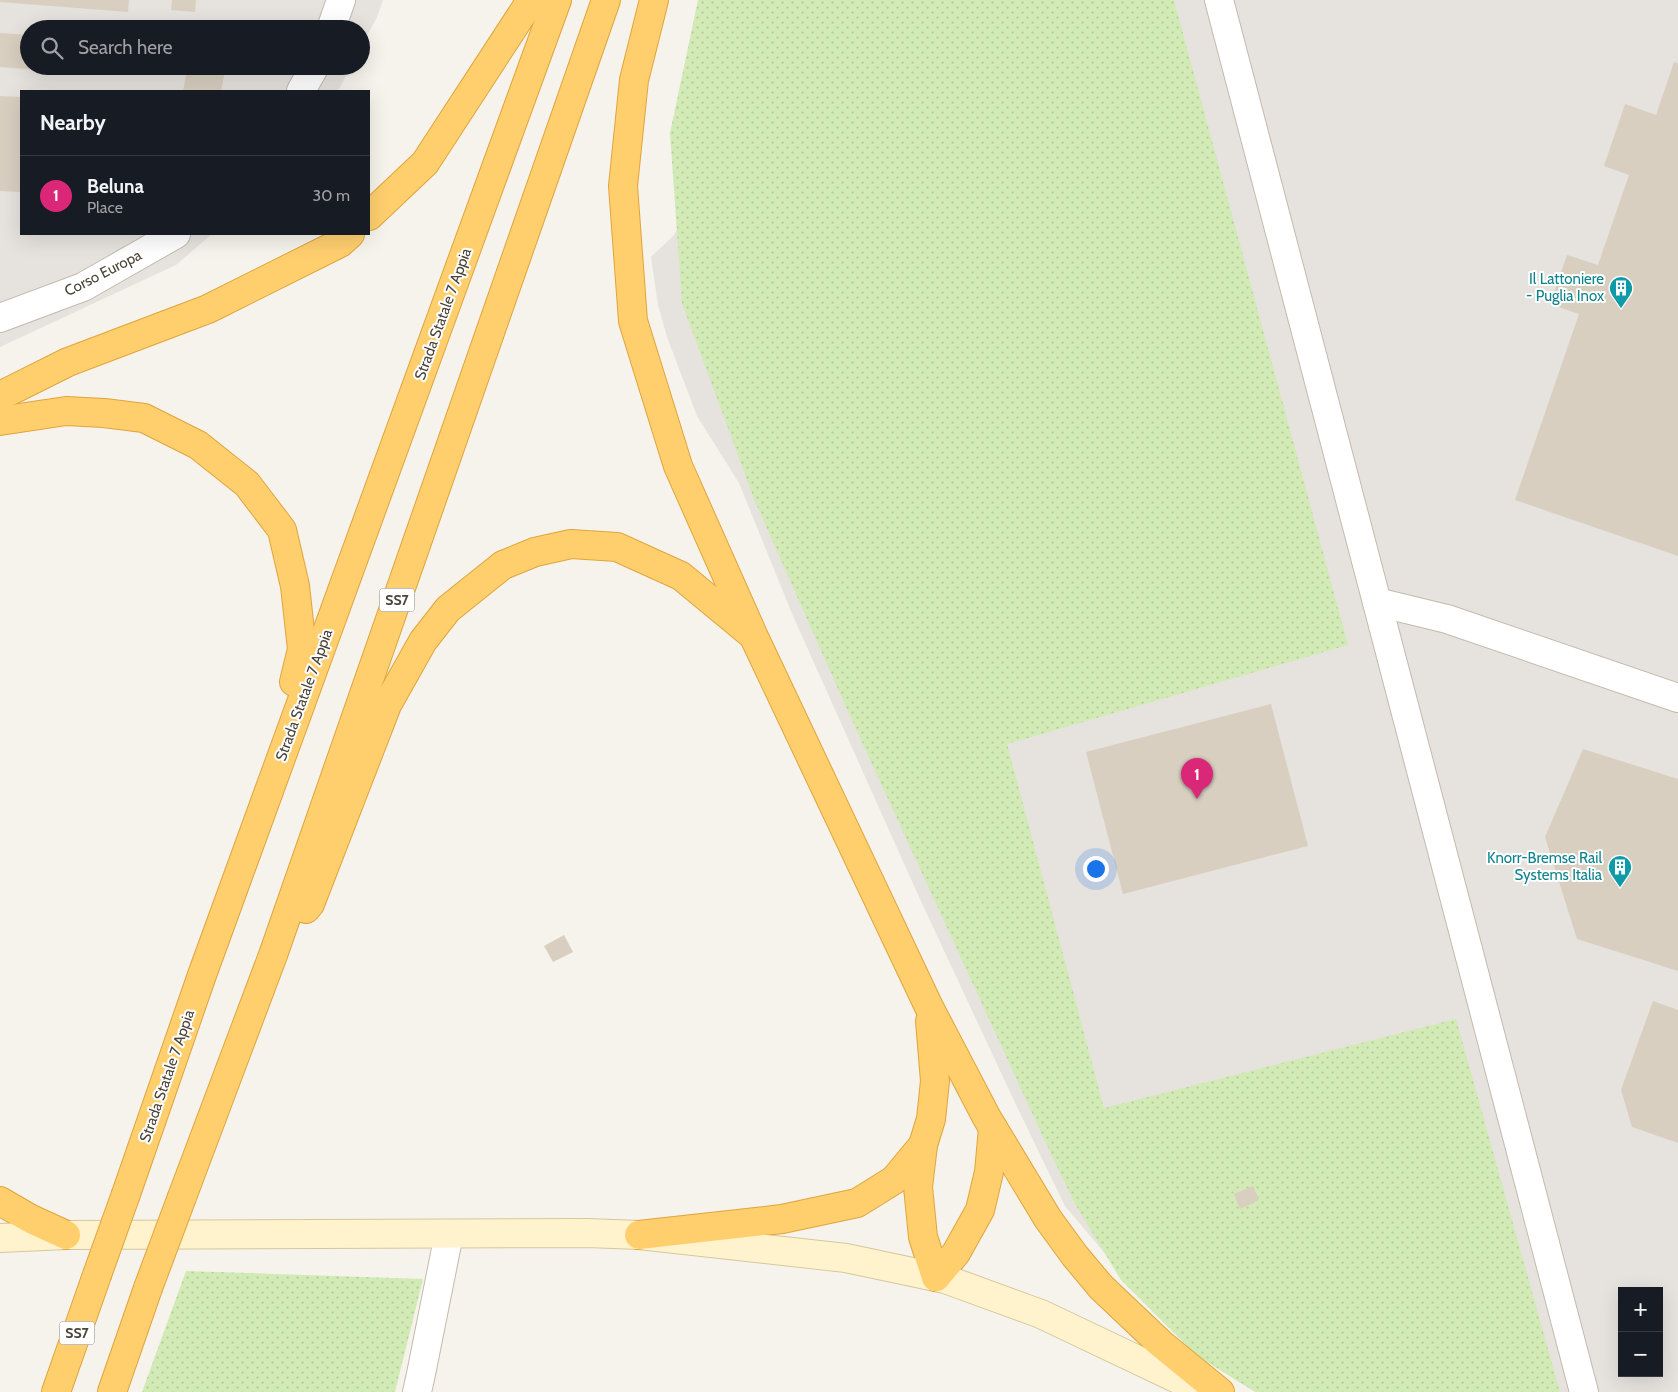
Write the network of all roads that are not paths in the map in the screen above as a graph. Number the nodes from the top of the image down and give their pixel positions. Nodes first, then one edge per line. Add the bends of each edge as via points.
1 (342, 0) edge
2 (529, 0) edge
3 (557, 0) edge
4 (606, 0) edge
5 (654, 0) edge
6 (1219, 0) edge
7 (335, 20) edge
8 (310, 75) edge
9 (302, 90) edge
10 (370, 215) edge
11 (174, 235) edge
12 (349, 235) edge
13 (0, 318) edge
14 (0, 396) edge
15 (0, 421) edge
16 (1377, 602) junction
17 (754, 637) junction
18 (1678, 698) edge
19 (273, 955) junction
20 (202, 975) junction
21 (929, 1007) junction
22 (993, 1128) junction
23 (923, 1145) junction
24 (0, 1201) edge
25 (449, 1234) junction
26 (66, 1235) junction
27 (639, 1235) junction
28 (0, 1238) edge
29 (936, 1277) junction
30 (56, 1392) edge
31 (112, 1392) edge
32 (416, 1392) edge
33 (1205, 1392) edge
34 (1220, 1392) edge
35 (1584, 1392) edge

1 - 7 street
2 - 10 highway via 425,163
3 - 20 highway, Strada Statale 7 Appia / SS7
4 - 19 highway, SS7
5 - 17 highway via 634,80 624,186 633,322 678,466
6 - 16 street
8 - 9 street
11 - 13 street, Corso Europa via 83,288
12 - 14 highway via 340,243 208,310 68,362
15 - 20 highway via 66,411 144,418 198,444 247,484 282,530 295,586 302,649 283,724 233,866
16 - 18 street via 1447,618
16 - 35 street
17 - 19 highway via 681,576 617,547 571,544 535,552 502,565 448,609 423,641 387,705 310,904
17 - 21 highway
19 - 31 highway, SS7, bridge
20 - 30 highway, Strada Statale 7 Appia / SS7, bridge
21 - 22 highway
21 - 23 highway via 935,1080 931,1119
22 - 29 highway via 989,1172 980,1210 956,1253
22 - 34 highway via 1048,1220 1101,1287 1160,1343
23 - 27 highway via 894,1180 857,1203 782,1219
23 - 29 highway via 918,1187 923,1237
24 - 26 highway
25 - 26 main road
25 - 27 main road
25 - 32 street
26 - 28 main road
27 - 29 main road via 846,1258
29 - 33 main road via 1040,1314

